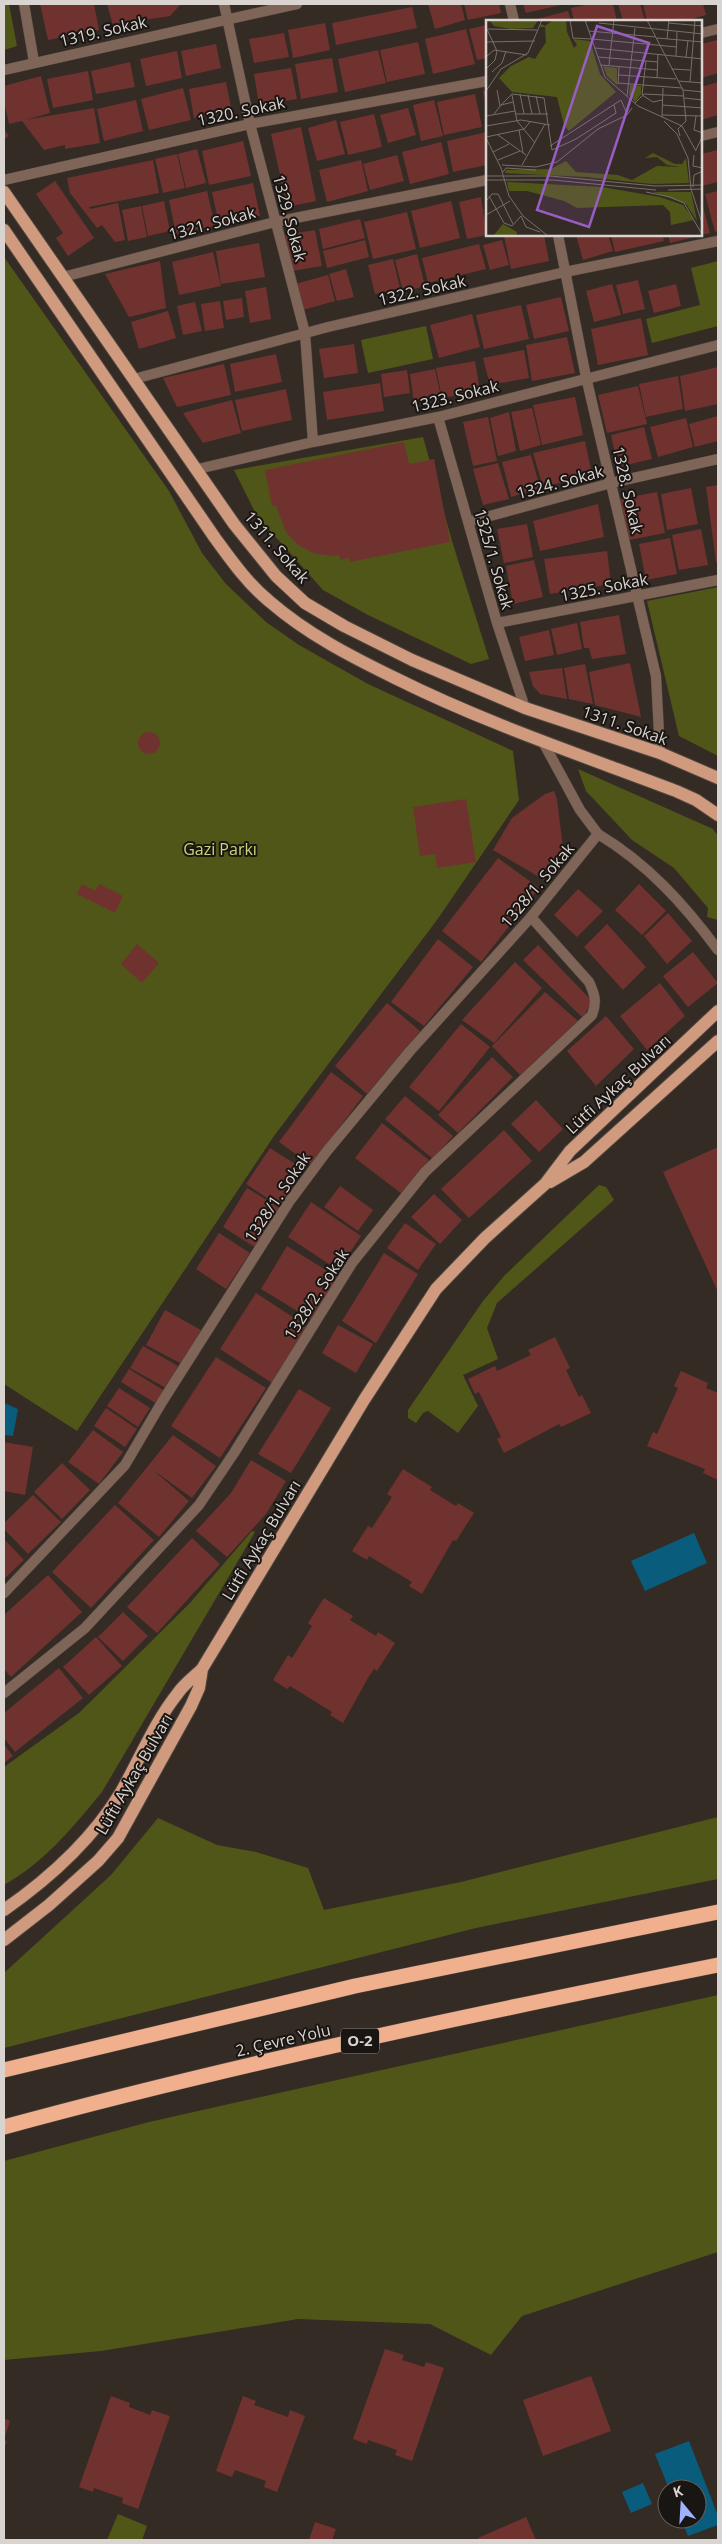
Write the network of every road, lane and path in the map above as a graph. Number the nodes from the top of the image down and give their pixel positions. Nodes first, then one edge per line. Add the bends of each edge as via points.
1 (24, 4) edge
2 (224, 4) edge
3 (297, 4) edge
4 (510, 4) edge
5 (227, 18) junction
6 (514, 20) edge
7 (718, 29) edge
8 (702, 33) edge
9 (34, 62) junction
10 (4, 70) edge
11 (486, 81) edge
12 (250, 124) junction
13 (718, 132) edge
14 (702, 136) edge
15 (4, 180) edge
16 (486, 180) edge
17 (4, 192) edge
18 (276, 222) junction
19 (4, 230) edge
20 (558, 236) edge
21 (718, 242) edge
22 (565, 272) junction
23 (63, 277) junction
24 (305, 333) junction
25 (718, 345) edge
26 (586, 377) junction
27 (134, 379) junction
28 (438, 417) junction
29 (313, 442) junction
30 (718, 459) edge
31 (198, 469) junction
32 (611, 483) junction
33 (468, 522) junction
34 (718, 580) edge
35 (637, 595) junction
36 (496, 623) junction
37 (525, 708) junction
38 (543, 742) junction
39 (660, 753) junction
40 (718, 778) edge
41 (718, 815) edge
42 (598, 834) junction
43 (530, 917) junction
44 (718, 950) edge
45 (718, 1011) edge
46 (718, 1041) edge
47 (545, 1184) junction
48 (4, 1593) edge
49 (202, 1669) junction
50 (4, 1693) edge
51 (4, 1910) edge
52 (718, 1912) edge
53 (4, 1940) edge
54 (718, 1965) edge
55 (4, 2070) edge
56 (4, 2127) edge

1 - 9 street
2 - 5 street, 1329. Sokak
3 - 5 street, 1319. Sokak
4 - 6 street
5 - 9 street, 1319. Sokak
5 - 12 street, 1329. Sokak
7 - 8 street
9 - 10 street, 1319. Sokak
11 - 12 street, 1320. Sokak
12 - 15 street, 1320. Sokak
12 - 18 street, 1329. Sokak
13 - 14 street
16 - 18 street, 1321. Sokak
17 - 23 main road, 1311. Sokak
18 - 23 street, 1321. Sokak
18 - 24 street, 1329. Sokak
19 - 38 main road via 215,538 268,601 315,636 367,664 424,692
20 - 22 street, 1328. Sokak
21 - 22 street, 1322. Sokak
22 - 24 street, 1322. Sokak
22 - 26 street, 1328. Sokak
23 - 27 main road, 1311. Sokak
24 - 27 street, 1322. Sokak
24 - 29 street, 1329. Sokak
25 - 26 street, 1323. Sokak
26 - 28 street, 1323. Sokak
26 - 32 street, 1328. Sokak
27 - 31 main road, 1311. Sokak
28 - 29 street, 1323. Sokak
28 - 33 street, 1325/1. Sokak
29 - 31 street, 1323. Sokak
30 - 32 street, 1324. Sokak
31 - 37 main road, 1311. Sokak via 259,556 305,603 412,660
32 - 33 street, 1324. Sokak
32 - 35 street, 1328. Sokak
33 - 36 street, 1325/1. Sokak
34 - 35 street, 1325. Sokak
35 - 36 street, 1325. Sokak
35 - 39 street, 1328. Sokak via 656,676
36 - 37 street, 1325/1. Sokak
37 - 39 main road, 1311. Sokak
38 - 41 main road via 676,791
38 - 42 street via 580,810
39 - 40 main road, 1311. Sokak
42 - 43 street, 1328/1. Sokak
42 - 44 street via 621,848 661,881
43 - 48 street, 1328/1. Sokak via 410,1051 288,1202 125,1465
43 - 50 street, 1328/2. Sokak via 589,982 596,1005 592,1015 425,1172 352,1263 199,1505 85,1628
45 - 47 main road, Lütfi Aykaç Bulvarı via 570,1151
46 - 47 main road, Lütfi Aykaç Bulvarı via 584,1162
47 - 49 main road, Lütfi Aykaç Bulvarı via 459,1263 418,1315
49 - 51 main road, Lütfi Aykaç Bulvarı via 178,1692 120,1793 84,1842
49 - 53 main road, Lüfti Aykaç Bulvarı via 199,1688 191,1706 118,1838 91,1868
52 - 55 highway via 355,1986
54 - 56 highway, 2. Çevre Yolu / O-2 via 285,2057

